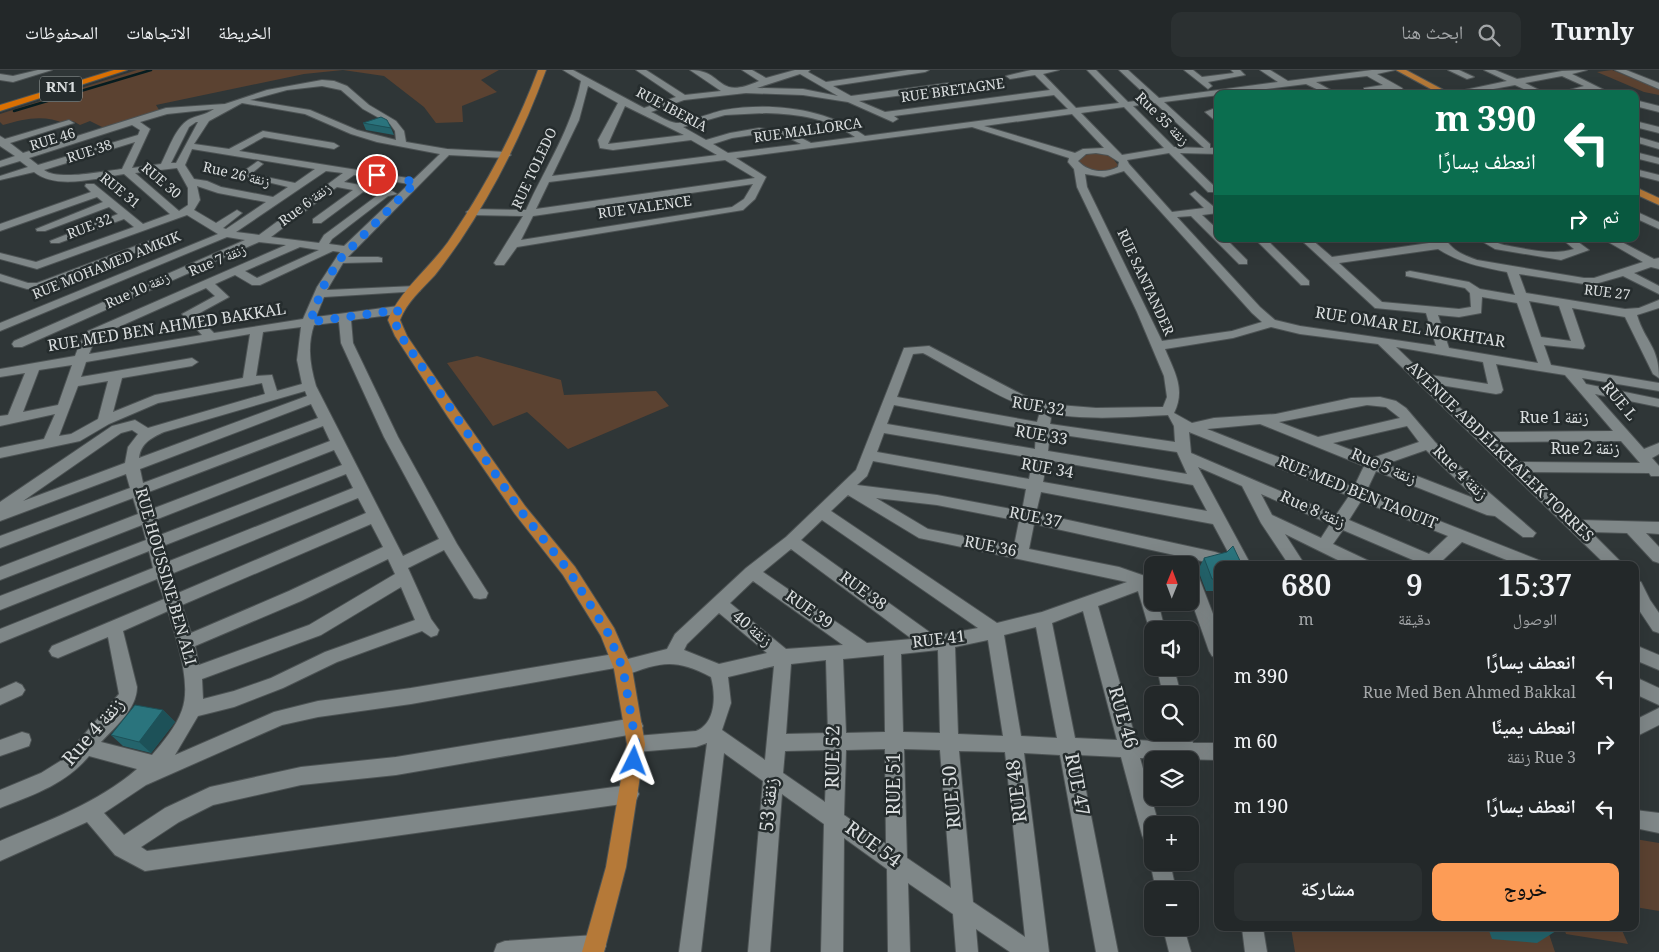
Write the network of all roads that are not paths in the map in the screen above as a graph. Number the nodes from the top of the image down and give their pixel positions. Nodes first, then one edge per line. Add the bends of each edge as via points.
1 (48, 70) edge
2 (109, 70) edge
3 (123, 70) edge
4 (542, 70) edge
5 (567, 70) edge
6 (640, 70) edge
7 (694, 70) edge
8 (746, 70) edge
9 (802, 70) edge
10 (924, 70) edge
11 (1055, 70) edge
12 (1091, 70) edge
13 (1123, 70) edge
14 (1188, 70) edge
15 (1235, 70) edge
16 (1264, 70) edge
17 (1391, 70) edge
18 (1400, 70) edge
19 (1452, 70) edge
20 (1488, 70) edge
21 (1515, 70) edge
22 (1578, 70) edge
23 (1619, 70) edge
24 (1036, 71) edge
25 (1558, 72) edge
26 (1362, 73) edge
27 (1501, 75) junction
28 (1010, 76) dead end
29 (0, 77) edge
30 (1470, 77) dead end
31 (1201, 80) junction
32 (585, 81) junction
33 (765, 81) junction
34 (1286, 82) junction
35 (1309, 82) junction
36 (1518, 82) junction
37 (824, 85) junction
38 (948, 86) dead end
39 (1390, 86) junction
40 (1659, 86) edge
41 (1592, 87) junction
42 (1481, 89) joint
43 (746, 90) junction
44 (1245, 90) edge
45 (1326, 90) edge
46 (1367, 90) edge
47 (1399, 90) dead end
48 (1440, 90) edge
49 (1474, 90) edge
50 (1535, 90) edge
51 (1578, 90) edge
52 (1599, 90) edge
53 (728, 91) junction
54 (1214, 91) edge
55 (1056, 92) junction
56 (1214, 93) edge
57 (683, 98) junction
58 (851, 100) junction
59 (238, 101) junction
60 (1159, 101) junction
61 (623, 102) junction
62 (0, 103) edge
63 (1639, 104) edge
64 (1127, 105) junction
65 (222, 106) junction
66 (0, 108) edge
67 (1659, 109) edge
68 (644, 111) junction
69 (1639, 111) edge
70 (1075, 112) junction
71 (884, 115) junction
72 (1659, 116) edge
73 (208, 118) junction
74 (134, 122) junction
75 (69, 123) dead end
76 (972, 125) junction
77 (1639, 125) edge
78 (675, 126) junction
79 (90, 130) dead end
80 (1659, 130) edge
81 (922, 131) junction
82 (143, 136) junction
83 (691, 137) junction
84 (862, 138) junction
85 (1639, 140) edge
86 (1, 141) edge
87 (401, 144) junction
88 (705, 144) junction
89 (190, 146) junction
90 (334, 146) dead end
91 (810, 146) junction
92 (1659, 146) edge
93 (1172, 150) junction
94 (1213, 151) edge
95 (447, 152) junction
96 (229, 153) junction
97 (18, 155) junction
98 (506, 155) junction
99 (1074, 156) junction
100 (1639, 156) edge
101 (727, 157) junction
102 (1120, 159) junction
103 (1659, 161) edge
104 (0, 164) edge
105 (258, 164) dead end
106 (180, 165) junction
107 (165, 166) junction
108 (323, 168) junction
109 (1080, 168) junction
110 (126, 170) junction
111 (39, 171) junction
112 (350, 173) junction
113 (1639, 173) edge
114 (79, 177) junction
115 (4, 178) dead end
116 (760, 178) junction
117 (1659, 178) edge
118 (545, 180) junction
119 (189, 182) junction
120 (416, 182) junction
121 (335, 184) junction
122 (297, 186) junction
123 (361, 189) junction
124 (1212, 190) dead end
125 (1639, 192) edge
126 (98, 193) junction
127 (386, 193) junction
128 (1195, 194) dead end
129 (402, 196) junction
130 (278, 199) junction
131 (311, 202) junction
132 (1659, 202) edge
133 (110, 203) junction
134 (1214, 210) edge
135 (471, 212) junction
136 (1194, 212) junction
137 (182, 213) junction
138 (237, 213) dead end
139 (530, 213) junction
140 (125, 215) junction
141 (1170, 215) junction
142 (1639, 216) edge
143 (28, 218) junction
144 (317, 221) dead end
145 (153, 223) junction
146 (2, 225) edge
147 (1655, 225) edge
148 (142, 228) junction
149 (1639, 228) edge
150 (41, 229) junction
151 (221, 231) junction
152 (1214, 233) edge
153 (170, 236) junction
154 (260, 238) junction
155 (55, 241) junction
156 (1223, 242) edge
157 (1263, 242) edge
158 (1309, 242) edge
159 (1398, 242) edge
160 (1440, 242) edge
161 (1489, 242) edge
162 (1571, 242) edge
163 (1614, 242) edge
164 (300, 243) junction
165 (180, 244) dead end
166 (516, 244) junction
167 (327, 247) junction
168 (1409, 249) junction
169 (347, 250) junction
170 (1526, 251) junction
171 (72, 255) junction
172 (123, 255) junction
173 (0, 256) edge
174 (339, 260) junction
175 (378, 260) dead end
176 (1331, 261) junction
177 (1243, 262) dead end
178 (500, 263) dead end
179 (1657, 264) edge
180 (37, 266) junction
181 (136, 266) dead end
182 (1512, 270) junction
183 (236, 271) junction
184 (1529, 272) junction
185 (1624, 272) junction
186 (1410, 274) dead end
187 (5, 278) edge
188 (207, 283) junction
189 (1305, 283) dead end
190 (416, 289) junction
191 (1659, 291) edge
192 (1476, 292) junction
193 (320, 294) junction
194 (1521, 298) junction
195 (1564, 303) junction
196 (1659, 304) edge
197 (105, 306) junction
198 (398, 310) junction
199 (1431, 310) junction
200 (1630, 313) junction
201 (345, 317) junction
202 (120, 320) junction
203 (3, 322) edge
204 (310, 322) junction
205 (1271, 323) junction
206 (257, 329) junction
207 (211, 337) junction
208 (1536, 340) junction
209 (1382, 341) junction
210 (18, 344) dead end
211 (1157, 346) junction
212 (1444, 352) junction
213 (81, 359) junction
214 (1489, 359) junction
215 (192, 362) dead end
216 (34, 367) junction
217 (1546, 368) junction
218 (0, 373) edge
219 (1570, 373) junction
220 (1659, 374) edge
221 (116, 376) junction
222 (1420, 377) junction
223 (249, 380) junction
224 (73, 383) junction
225 (1583, 387) junction
226 (1659, 388) edge
227 (312, 392) junction
228 (272, 397) junction
229 (889, 400) junction
230 (1659, 403) edge
231 (64, 408) junction
232 (1044, 408) junction
233 (1168, 411) junction
234 (6, 420) edge
235 (326, 420) junction
236 (1263, 420) junction
237 (104, 421) junction
238 (1408, 421) junction
239 (1187, 425) junction
240 (878, 427) junction
241 (1044, 428) junction
242 (146, 434) junction
243 (1624, 436) junction
244 (1484, 437) junction
245 (1320, 441) junction
246 (339, 443) junction
247 (49, 444) junction
248 (1428, 444) junction
249 (1659, 448) edge
250 (1183, 452) junction
251 (0, 453) edge
252 (869, 455) junction
253 (1041, 455) junction
254 (1373, 463) junction
255 (133, 465) junction
256 (350, 467) junction
257 (1516, 467) junction
258 (1652, 467) edge
259 (1198, 481) junction
260 (1247, 482) junction
261 (1035, 485) junction
262 (850, 489) junction
263 (138, 491) junction
264 (360, 491) junction
265 (1357, 494) junction
266 (0, 509) edge
267 (822, 513) junction
268 (0, 515) edge
269 (1503, 515) junction
270 (374, 516) junction
271 (147, 518) junction
272 (1029, 519) junction
273 (1219, 519) junction
274 (1266, 519) junction
275 (1338, 523) junction
276 (1575, 526) junction
277 (1631, 527) junction
278 (1659, 528) edge
279 (1528, 533) dead end
280 (1458, 536) junction
281 (0, 542) edge
282 (447, 542) junction
283 (791, 542) junction
284 (153, 543) junction
285 (1324, 546) junction
286 (1235, 549) junction
287 (1020, 554) junction
288 (1659, 557) edge
289 (1215, 558) junction
290 (1241, 561) edge
291 (1294, 561) edge
292 (1355, 561) edge
293 (1426, 561) edge
294 (1436, 561) edge
295 (1524, 561) edge
296 (1612, 561) edge
297 (398, 564) junction
298 (1199, 564) edge
299 (162, 571) junction
300 (752, 572) junction
301 (0, 574) edge
302 (1144, 580) edge
303 (1144, 582) edge
304 (480, 593) dead end
305 (1639, 593) edge
306 (1199, 599) edge
307 (172, 602) junction
308 (1088, 602) junction
309 (0, 603) edge
310 (719, 604) junction
311 (1646, 605) edge
312 (1043, 619) junction
313 (1659, 626) edge
314 (114, 628) junction
315 (995, 631) junction
316 (0, 636) edge
317 (1214, 640) edge
318 (939, 642) junction
319 (185, 643) junction
320 (892, 646) junction
321 (864, 650) junction
322 (58, 651) dead end
323 (834, 651) junction
324 (672, 654) junction
325 (1639, 654) edge
326 (783, 657) junction
327 (1659, 663) edge
328 (621, 664) junction
329 (718, 672) junction
330 (192, 675) junction
331 (1639, 686) edge
332 (1659, 697) edge
333 (192, 710) junction
334 (1659, 716) edge
335 (1639, 727) edge
336 (635, 735) junction
337 (714, 735) junction
338 (22, 740) dead end
339 (895, 740) junction
340 (837, 741) junction
341 (1183, 741) edge
342 (949, 742) junction
343 (776, 743) junction
344 (1013, 743) junction
345 (1068, 746) junction
346 (87, 747) junction
347 (0, 748) edge
348 (1130, 748) junction
349 (1214, 751) edge
350 (155, 765) junction
351 (772, 777) junction
352 (141, 778) junction
353 (629, 794) junction
354 (0, 799) edge
355 (90, 811) junction
356 (1147, 816) edge
357 (834, 818) junction
358 (1639, 820) edge
359 (1659, 823) edge
360 (122, 848) junction
361 (0, 851) edge
362 (896, 863) junction
363 (963, 907) junction
364 (1252, 931) edge
365 (1176, 936) edge
366 (594, 949) edge
367 (505, 952) edge
368 (690, 952) edge
369 (759, 952) edge
370 (832, 952) edge
371 (899, 952) edge
372 (967, 952) edge
373 (1029, 952) edge
374 (1038, 952) edge
375 (1107, 952) edge
376 (1180, 952) edge
377 (1256, 952) edge

1 - 29 street via 18,78
2 - 62 highway, RN1
3 - 66 highway, RN1
4 - 98 main road
5 - 32 street, RUE IBERIA
6 - 57 street
7 - 53 street
8 - 33 street
9 - 33 street
9 - 37 street
10 - 37 street
11 - 24 street
12 - 64 street, Rue 35 زنقة
13 - 60 street
14 - 31 street
15 - 31 street via 1241,75
16 - 34 street
17 - 26 street, RUE MALLORCA
18 - 48 main road
19 - 30 street
20 - 27 street
21 - 27 street
22 - 25 street
23 - 40 street
24 - 28 street
24 - 55 street
25 - 36 street
25 - 41 street
26 - 35 street, RUE MALLORCA
26 - 39 street
27 - 36 street
31 - 54 street
32 - 61 street, RUE IBERIA
32 - 118 street, RUE TOLEDO via 563,148
33 - 43 street
34 - 35 street, RUE MALLORCA
34 - 44 street, RUE MALLORCA
35 - 45 street
36 - 42 street
36 - 50 street
37 - 58 street
38 - 58 street
39 - 46 street
39 - 47 street
41 - 51 street
41 - 52 street
42 - 49 street
43 - 53 street
43 - 58 street via 803,92
53 - 57 street
55 - 70 street
55 - 71 street, RUE BRETAGNE
56 - 60 street, RUE MALLORCA
57 - 68 street
58 - 71 street
59 - 65 street
59 - 87 street via 307,112 363,136
59 - 87 street via 303,84 334,84 395,124 401,132
60 - 64 street, RUE MALLORCA
60 - 94 street
61 - 68 street, RUE IBERIA
61 - 83 street via 603,146
63 - 67 street
64 - 70 street, RUE MALLORCA
64 - 93 street, Rue 35 زنقة
65 - 73 street
65 - 74 street via 176,109
68 - 78 street, RUE IBERIA
69 - 72 street
70 - 76 street, RUE MALLORCA
70 - 102 street
71 - 81 street
73 - 89 street
73 - 107 street via 193,120 184,126
74 - 82 street via 145,129
74 - 97 street
75 - 86 street
76 - 81 street, RUE MALLORCA
76 - 99 street
77 - 80 street
78 - 83 street, RUE IBERIA
78 - 84 street via 719,114 782,111 835,123
79 - 97 street, RUE 46
81 - 84 street, RUE MALLORCA
82 - 110 street
82 - 111 street, RUE 38
83 - 88 street, RUE IBERIA
84 - 91 street, RUE MALLORCA
85 - 92 street
86 - 97 street
87 - 95 street
88 - 91 street via 730,136 774,133 798,138
88 - 101 street, RUE IBERIA
89 - 96 street
89 - 106 street
90 - 96 street via 263,134
91 - 101 street, RUE MALLORCA
93 - 94 street
93 - 102 street
93 - 124 street, Rue 35 زنقة
95 - 98 street
95 - 120 street
96 - 108 street
97 - 104 street
97 - 111 street
98 - 135 main road
99 - 102 street via 1089,150 1103,151
99 - 109 street, RUE SANTANDER via 1073,162
100 - 103 street
101 - 116 street, RUE IBERIA
101 - 118 street, RUE MALLORCA
102 - 109 street via 1119,171 1107,174
102 - 141 street
105 - 122 street via 243,175
106 - 107 street
106 - 119 street, RUE MOHAMED AMKIK
107 - 110 street
108 - 112 street
108 - 122 street, RUE MOHAMED AMKIK
109 - 211 street, RUE SANTANDER via 1082,187
110 - 114 street
110 - 137 street, RUE 30
111 - 114 street via 58,178
111 - 115 street
112 - 120 street
112 - 121 street, Rue 6 زنقة
113 - 117 street
114 - 126 street, RUE 31
116 - 139 street
116 - 166 street, RUE VALENCE via 750,199 734,210
118 - 139 street, RUE TOLEDO
119 - 130 street, Rue 26 زنقة
119 - 137 street, RUE MOHAMED AMKIK via 196,200
120 - 129 street
121 - 123 street
121 - 131 street, Rue 6 زنقة
122 - 130 street, RUE MOHAMED AMKIK
123 - 127 street
123 - 144 street
125 - 132 main road
126 - 133 street, RUE 31
126 - 143 street
127 - 129 street
127 - 167 street via 328,237
128 - 134 street
129 - 169 street
130 - 131 street, Rue 26 زنقة
130 - 151 street, RUE MOHAMED AMKIK
131 - 154 street, Rue 6 زنقة
133 - 140 street, RUE 31
133 - 150 street
134 - 136 street
135 - 139 street
135 - 190 main road via 441,259
136 - 141 street
136 - 152 street
137 - 145 street
137 - 151 street, RUE MOHAMED AMKIK
138 - 151 street
139 - 166 street, RUE TOLEDO
140 - 148 street, RUE 31
140 - 155 street, RUE 32
141 - 205 street
142 - 147 street
143 - 146 street
143 - 150 street
145 - 148 street
145 - 153 street
147 - 149 street
148 - 171 street
150 - 155 street
151 - 154 street, RUE MOHAMED AMKIK
151 - 203 street, RUE MOHAMED AMKIK
153 - 165 street
153 - 172 street
154 - 164 street, RUE MOHAMED AMKIK
154 - 197 street, Rue 10 زنقة
155 - 171 street
156 - 177 street
157 - 189 street
158 - 176 street
159 - 168 street
160 - 168 street
160 - 182 street via 1464,260
161 - 170 street
162 - 170 street via 1583,250 1564,257
163 - 179 street
164 - 167 street, RUE MOHAMED AMKIK
164 - 183 street, Rue 7 زنقة
166 - 178 street, RUE TOLEDO
167 - 169 street, RUE MOHAMED AMKIK
167 - 183 street via 256,283
168 - 176 street
169 - 174 street
170 - 184 street
171 - 180 street
172 - 181 street
172 - 187 street via 38,286 27,286
173 - 180 street
174 - 175 street
174 - 193 street
176 - 199 street via 1369,297 1385,306
179 - 185 street
180 - 187 street
182 - 184 street
182 - 194 street
183 - 188 street, Rue 7 زنقة
184 - 185 street via 1589,282
185 - 191 street
186 - 192 street via 1465,284
188 - 202 street, Rue 7 زنقة
188 - 207 street via 223,297 188,314
190 - 193 street
190 - 198 main road
192 - 194 street
192 - 199 street via 1475,311
193 - 204 street
194 - 195 street, RUE 27
194 - 208 street
195 - 200 street, RUE 27
195 - 208 street, RUE 27 via 1579,346
196 - 200 street, RUE 27
197 - 202 street
197 - 210 street, Rue 10 زنقة
198 - 201 street, RUE MED BEN AHMED BAKKAL
198 - 328 main road via 394,320 401,336 520,510 569,571 608,633
199 - 212 street via 1444,329
200 - 220 street
201 - 204 street, RUE MED BEN AHMED BAKKAL
201 - 282 street via 347,343
202 - 213 street, Rue 7 زنقة via 92,334
204 - 206 street, RUE MED BEN AHMED BAKKAL
204 - 227 street via 303,361
205 - 209 street, RUE OMAR EL MOKHTAR
205 - 211 street via 1234,334
206 - 207 street, RUE MED BEN AHMED BAKKAL
206 - 223 street
207 - 213 street, RUE MED BEN AHMED BAKKAL
208 - 217 street
209 - 212 street, RUE OMAR EL MOKHTAR
209 - 222 street, AVENUE ABDELKHALEK TORRES
211 - 233 street, RUE SANTANDER via 1173,385
212 - 214 street, RUE OMAR EL MOKHTAR
213 - 216 street, RUE MED BEN AHMED BAKKAL
213 - 224 street, Rue 7 زنقة
214 - 217 street, RUE OMAR EL MOKHTAR
214 - 222 street via 1496,390
215 - 221 street
216 - 218 street, RUE MED BEN AHMED BAKKAL
216 - 234 street
217 - 219 street, RUE OMAR EL MOKHTAR
219 - 225 street, RUE L
219 - 226 street, RUE OMAR EL MOKHTAR
221 - 224 street
221 - 237 street
222 - 244 street, AVENUE ABDELKHALEK TORRES
223 - 228 street via 267,378
223 - 237 street via 155,399
224 - 231 street, Rue 7 زنقة
225 - 230 street
225 - 243 street, RUE L
227 - 228 street
227 - 235 street
227 - 255 street
228 - 242 street
229 - 232 street via 908,351 925,348 1018,398
229 - 240 street
229 - 241 street, RUE 32
231 - 234 street
231 - 247 street, Rue 7 زنقة
232 - 233 street via 1096,412
232 - 241 street
233 - 239 street
235 - 246 street
235 - 263 street
236 - 238 street, Rue 4 زنقة via 1361,400 1379,400 1397,407
236 - 239 street
236 - 245 street, Rue 5 زنقة
237 - 247 street via 75,438
238 - 245 street
238 - 248 street, Rue 4 زنقة
239 - 250 street via 1183,432
239 - 265 street, RUE MED BEN TAOUIT
240 - 252 street
240 - 253 street, RUE 33
241 - 250 street, RUE 32
241 - 253 street
242 - 255 street, RUE HOUSSINE BEN ALI via 135,447
242 - 266 street via 135,426 117,429
243 - 244 street, Rue 1 زنقة
243 - 258 street, RUE L
244 - 257 street, AVENUE ABDELKHALEK TORRES
245 - 254 street, Rue 5 زنقة
246 - 256 street
246 - 271 street
247 - 251 street
248 - 254 street
248 - 269 street, Rue 4 زنقة
249 - 258 street
250 - 259 street
250 - 260 street, Rue 8 زنقة
252 - 261 street, RUE 34
252 - 262 street
253 - 259 street, RUE 33
253 - 261 street
254 - 265 street
254 - 269 street, Rue 5 زنقة
255 - 263 street, RUE HOUSSINE BEN ALI
255 - 268 street
256 - 264 street
256 - 284 street
257 - 258 street, Rue 2 زنقة
257 - 276 street, AVENUE ABDELKHALEK TORRES
259 - 273 street
260 - 274 street
260 - 275 street, Rue 8 زنقة
261 - 272 street
261 - 273 street, RUE 34
262 - 267 street
262 - 272 street, RUE 37 via 929,499
262 - 287 street, RUE 36 via 924,534
263 - 271 street, RUE HOUSSINE BEN ALI
263 - 281 street
264 - 270 street
264 - 299 street
265 - 275 street
265 - 280 street, RUE MED BEN TAOUIT
267 - 283 street
267 - 315 street
269 - 279 street, Rue 4 زنقة
270 - 297 street
270 - 307 street
271 - 284 street, RUE HOUSSINE BEN ALI
271 - 301 street
272 - 287 street
272 - 289 street, RUE 37 via 1175,547
273 - 286 street
274 - 285 street
274 - 291 street
275 - 285 street
275 - 293 street, Rue 8 زنقة
276 - 277 street
276 - 296 street, AVENUE ABDELKHALEK TORRES
277 - 278 street
277 - 288 street
280 - 294 street
280 - 295 street, RUE MED BEN TAOUIT
282 - 297 street
282 - 304 street
283 - 300 street
283 - 318 street, RUE 38
284 - 299 street, RUE HOUSSINE BEN ALI
284 - 309 street
285 - 292 street
286 - 289 street
286 - 290 street
287 - 302 street, RUE 36
289 - 298 street
297 - 319 street via 295,596
297 - 330 street via 314,630
297 - 333 street via 428,626 331,657 234,699
299 - 307 street, RUE HOUSSINE BEN ALI
299 - 316 street
300 - 310 street
300 - 321 street, RUE 39
303 - 308 street, RUE 41
305 - 311 street
306 - 317 street
307 - 314 street
307 - 319 street, RUE HOUSSINE BEN ALI
308 - 312 street, RUE 41
308 - 348 street, RUE 46
310 - 324 street via 680,638
310 - 326 street, زنقة 40
311 - 313 street
312 - 315 street, RUE 41
312 - 345 street, RUE 47
314 - 322 street
314 - 346 street, Rue 4 زنقة via 128,696
315 - 318 street, RUE 41
315 - 344 street, RUE 48
318 - 320 street, RUE 41
318 - 342 street, RUE 50
319 - 330 street, RUE HOUSSINE BEN ALI
320 - 321 street, RUE 41
320 - 339 street, RUE 51
321 - 323 street, RUE 41
323 - 326 street, RUE 41
323 - 340 street, RUE 52
324 - 328 street
324 - 329 street via 694,659
325 - 327 street
326 - 329 street, RUE 41
326 - 343 street, زنقة 53
328 - 336 main road
328 - 352 street via 300,712
329 - 337 street via 724,688 724,706
330 - 333 street, RUE HOUSSINE BEN ALI via 195,692
331 - 332 street
333 - 350 street, RUE HOUSSINE BEN ALI via 173,743
334 - 335 street
336 - 337 street via 696,739
336 - 353 main road
336 - 360 street via 301,776 210,796 172,815
337 - 351 street, RUE 54
337 - 368 street
338 - 347 street
339 - 340 street
339 - 342 street
339 - 362 street, RUE 51
340 - 343 street
340 - 357 street, RUE 52
341 - 348 street
341 - 349 street
342 - 344 street
342 - 363 street, RUE 50
343 - 351 street, زنقة 53
344 - 345 street
344 - 374 street, RUE 48
345 - 348 street
345 - 375 street, RUE 47
346 - 350 street
346 - 354 street, Rue 4 زنقة via 54,776
348 - 356 street, RUE 46
350 - 352 street, RUE HOUSSINE BEN ALI
351 - 357 street, RUE 54
351 - 369 street, زنقة 53
352 - 355 street, RUE HOUSSINE BEN ALI
353 - 360 street via 145,860
353 - 366 main road via 616,867
355 - 360 street
355 - 361 street, RUE HOUSSINE BEN ALI
357 - 362 street, RUE 54
357 - 370 street, RUE 52
358 - 359 street
362 - 363 street, RUE 54
362 - 371 street, RUE 51
363 - 372 street, RUE 50
363 - 373 street, RUE 54
364 - 377 street
365 - 376 street
366 - 367 street

